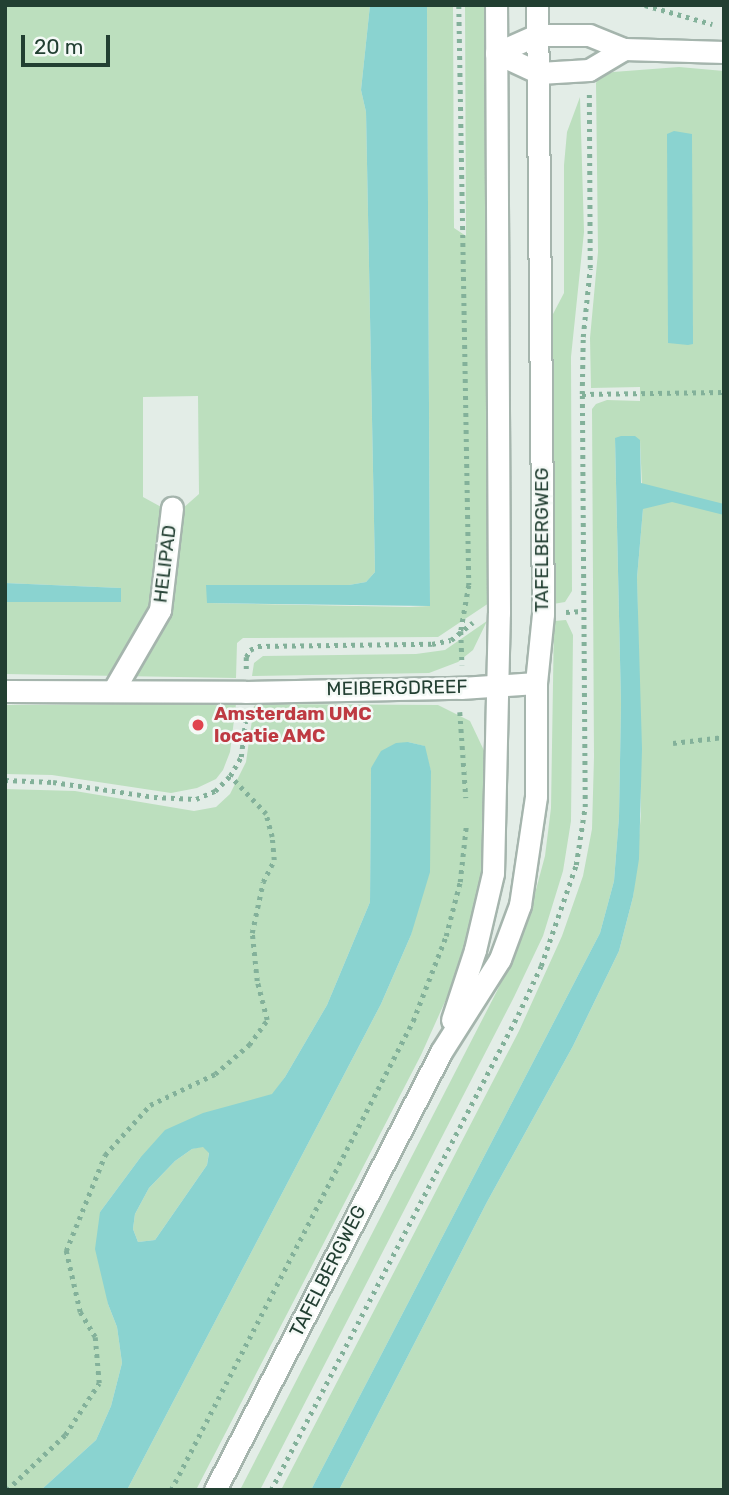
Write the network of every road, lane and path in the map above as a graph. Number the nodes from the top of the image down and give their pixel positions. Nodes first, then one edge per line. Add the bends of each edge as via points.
1 (459, 5) edge
2 (496, 5) edge
3 (537, 5) edge
4 (645, 5) edge
5 (724, 25) edge
6 (537, 35) junction
7 (624, 49) junction
8 (724, 52) edge
9 (496, 53) junction
10 (539, 73) junction
11 (724, 392) edge
12 (582, 394) dead end
13 (172, 508) dead end
14 (461, 631) junction
15 (536, 682) junction
16 (498, 685) junction
17 (461, 688) junction
18 (5, 691) edge
19 (113, 691) junction
20 (245, 692) junction
21 (724, 737) edge
22 (673, 743) dead end
23 (230, 776) junction
24 (5, 780) edge
25 (466, 811) dead end
26 (467, 824) dead end
27 (441, 1052) junction
28 (7, 1490) edge
29 (171, 1490) edge
30 (215, 1490) edge

1 - 14 path via 470,585
2 - 9 street, TAFELBERGWEG
3 - 6 street, TAFELBERGWEG
4 - 5 path
6 - 7 street via 589,35
6 - 9 street
6 - 10 street, TAFELBERGWEG
7 - 8 street
7 - 10 street via 589,70
9 - 10 street
9 - 16 street, TAFELBERGWEG
10 - 15 street, TAFELBERGWEG via 543,614
11 - 12 path
13 - 19 street, HELIPAD via 160,610
14 - 17 path
14 - 20 path via 451,640 432,645 258,646 246,657
15 - 16 street, MEIBERGDREEF
15 - 27 street, TAFELBERGWEG via 536,796 520,905 500,959
16 - 17 street, MEIBERGDREEF
16 - 27 street, TAFELBERGWEG via 493,873 475,950
17 - 20 street, MEIBERGDREEF
17 - 25 path
18 - 19 street, MEIBERGDREEF
19 - 20 street, MEIBERGDREEF
20 - 23 path via 247,717 241,757
21 - 22 path
23 - 24 path via 215,791 196,799
23 - 28 path via 266,814 272,836 274,860 263,882 252,933 267,1020 249,1045 215,1074 150,1105 105,1155 66,1251 80,1312 95,1337 99,1383 65,1435
26 - 29 path via 460,882 446,936 413,1021
27 - 30 street, TAFELBERGWEG

